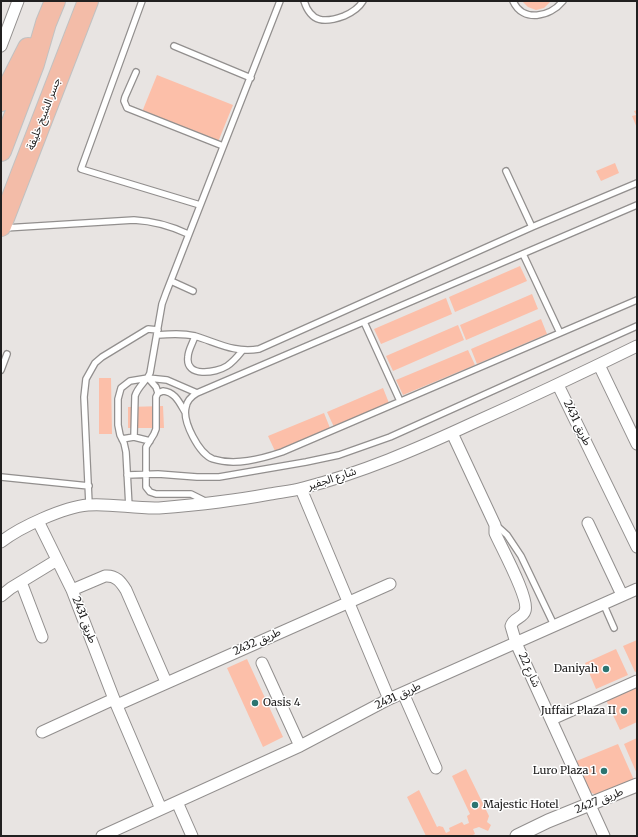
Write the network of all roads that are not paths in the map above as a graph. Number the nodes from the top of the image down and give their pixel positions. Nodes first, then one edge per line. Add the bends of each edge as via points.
1 (18, 1) edge
2 (55, 1) edge
3 (88, 1) edge
4 (142, 1) edge
5 (280, 1) edge
6 (304, 1) edge
7 (363, 1) edge
8 (513, 1) edge
9 (563, 1) edge
10 (46, 23) junction
11 (1, 46) edge
12 (174, 46) dead end
13 (136, 72) dead end
14 (251, 78) junction
15 (1, 101) edge
16 (223, 146) junction
17 (1, 151) edge
18 (506, 171) dead end
19 (637, 183) edge
20 (200, 205) junction
21 (637, 205) edge
22 (1, 227) edge
23 (532, 227) junction
24 (188, 234) junction
25 (523, 254) junction
26 (171, 281) junction
27 (193, 291) dead end
28 (637, 300) edge
29 (364, 322) junction
30 (637, 326) edge
31 (157, 332) junction
32 (560, 332) junction
33 (195, 336) junction
34 (637, 346) edge
35 (242, 351) junction
36 (7, 354) dead end
37 (599, 365) junction
38 (1, 370) edge
39 (148, 378) junction
40 (558, 385) junction
41 (158, 393) junction
42 (197, 393) junction
43 (400, 401) junction
44 (185, 412) junction
45 (452, 433) junction
46 (134, 437) junction
47 (122, 439) junction
48 (150, 441) junction
49 (637, 444) edge
50 (146, 474) junction
51 (127, 475) junction
52 (1, 477) edge
53 (89, 486) junction
54 (301, 489) junction
55 (207, 503) junction
56 (89, 504) junction
57 (129, 507) junction
58 (38, 521) junction
59 (588, 523) dead end
60 (495, 525) junction
61 (1, 542) edge
62 (637, 548) edge
63 (57, 560) junction
64 (21, 582) junction
65 (390, 584) dead end
66 (637, 589) edge
67 (72, 590) junction
68 (622, 595) junction
69 (1, 596) edge
70 (349, 602) junction
71 (603, 603) junction
72 (554, 625) junction
73 (614, 628) dead end
74 (42, 637) dead end
75 (516, 643) junction
76 (262, 663) dead end
77 (637, 681) edge
78 (166, 682) junction
79 (403, 693) junction
80 (389, 700) junction
81 (115, 702) junction
82 (552, 719) junction
83 (42, 732) dead end
84 (300, 746) junction
85 (436, 768) dead end
86 (637, 785) edge
87 (177, 802) junction
88 (589, 805) junction
89 (161, 809) junction
90 (102, 836) edge
91 (192, 836) edge
92 (517, 836) edge
93 (604, 836) edge

1 - 11 street
2 - 10 highway
3 - 22 highway, جسر الشيخ خليفة
4 - 20 lane via 81,169
5 - 14 lane
6 - 7 lane via 312,15 326,21 347,14
8 - 9 lane via 521,12 535,16 552,11
10 - 15 highway via 29,47
10 - 17 highway via 34,64
12 - 14 lane
13 - 16 lane via 124,101 127,108
14 - 16 lane
16 - 20 lane
18 - 23 lane
19 - 23 lane
20 - 24 lane
21 - 25 lane
22 - 24 lane via 149,220
23 - 35 lane via 267,346
24 - 26 lane
25 - 29 lane
25 - 32 lane
26 - 27 lane
26 - 31 lane via 162,304
28 - 32 lane
29 - 42 lane
29 - 43 lane
30 - 50 lane via 390,437 339,455 219,476
31 - 33 lane
31 - 39 lane
31 - 53 lane via 148,329 109,352 95,363 86,379 84,397
32 - 43 lane
33 - 35 lane
33 - 35 lane via 187,359 193,370 199,372 221,369
34 - 37 street, شارع الجفير
36 - 38 lane
37 - 40 street, شارع الجفير
37 - 49 street
39 - 41 lane
39 - 42 lane via 167,380
39 - 46 lane via 135,396
39 - 47 lane via 130,381 118,394 118,425
40 - 45 street, شارع الجفير
40 - 62 street, طريق 2431
41 - 44 lane via 166,391 176,396
41 - 48 lane via 155,401 156,429
42 - 44 lane via 188,401
43 - 44 lane via 282,452 239,461 218,460 206,455 194,439
45 - 54 street, شارع الجفير via 364,469
45 - 60 street
46 - 47 lane
46 - 48 lane
47 - 51 lane via 126,452
48 - 50 lane via 145,452
50 - 51 lane
50 - 55 lane via 146,487 150,492 191,494
51 - 57 lane
52 - 53 lane
53 - 56 lane
54 - 55 street, شارع الجفير
54 - 70 street
55 - 57 street, شارع الجفير via 157,508
56 - 57 street, شارع الجفير
56 - 58 street, شارع الجفير via 72,507
58 - 61 street, شارع الجفير
58 - 63 street, طريق 2431
59 - 68 street
60 - 72 lane via 507,535 521,556
60 - 75 street via 495,533 523,593 526,607 524,614 511,626
63 - 64 street
63 - 67 street, طريق 2431
64 - 69 street
64 - 74 street
65 - 70 street, طريق 2432
66 - 68 street, طريق 2431
67 - 78 street via 105,576 119,580 126,590
67 - 81 street, طريق 2431
68 - 71 street, طريق 2431
70 - 78 street, طريق 2432
70 - 80 street
71 - 72 street, طريق 2431
71 - 73 lane
72 - 75 street, طريق 2431
75 - 79 street, طريق 2431
75 - 82 street, شارع 22
76 - 84 street
77 - 82 street
78 - 81 street, طريق 2432
79 - 80 street, طريق 2431
79 - 85 street
80 - 84 street, طريق 2431
81 - 83 street, طريق 2432
81 - 89 street, طريق 2431
82 - 88 street, شارع 22
84 - 87 street, طريق 2431
86 - 88 street, طريق 2427
87 - 89 street, طريق 2431
87 - 91 street
88 - 92 street, طريق 2427
88 - 93 street, شارع 22
89 - 90 street, طريق 2431

